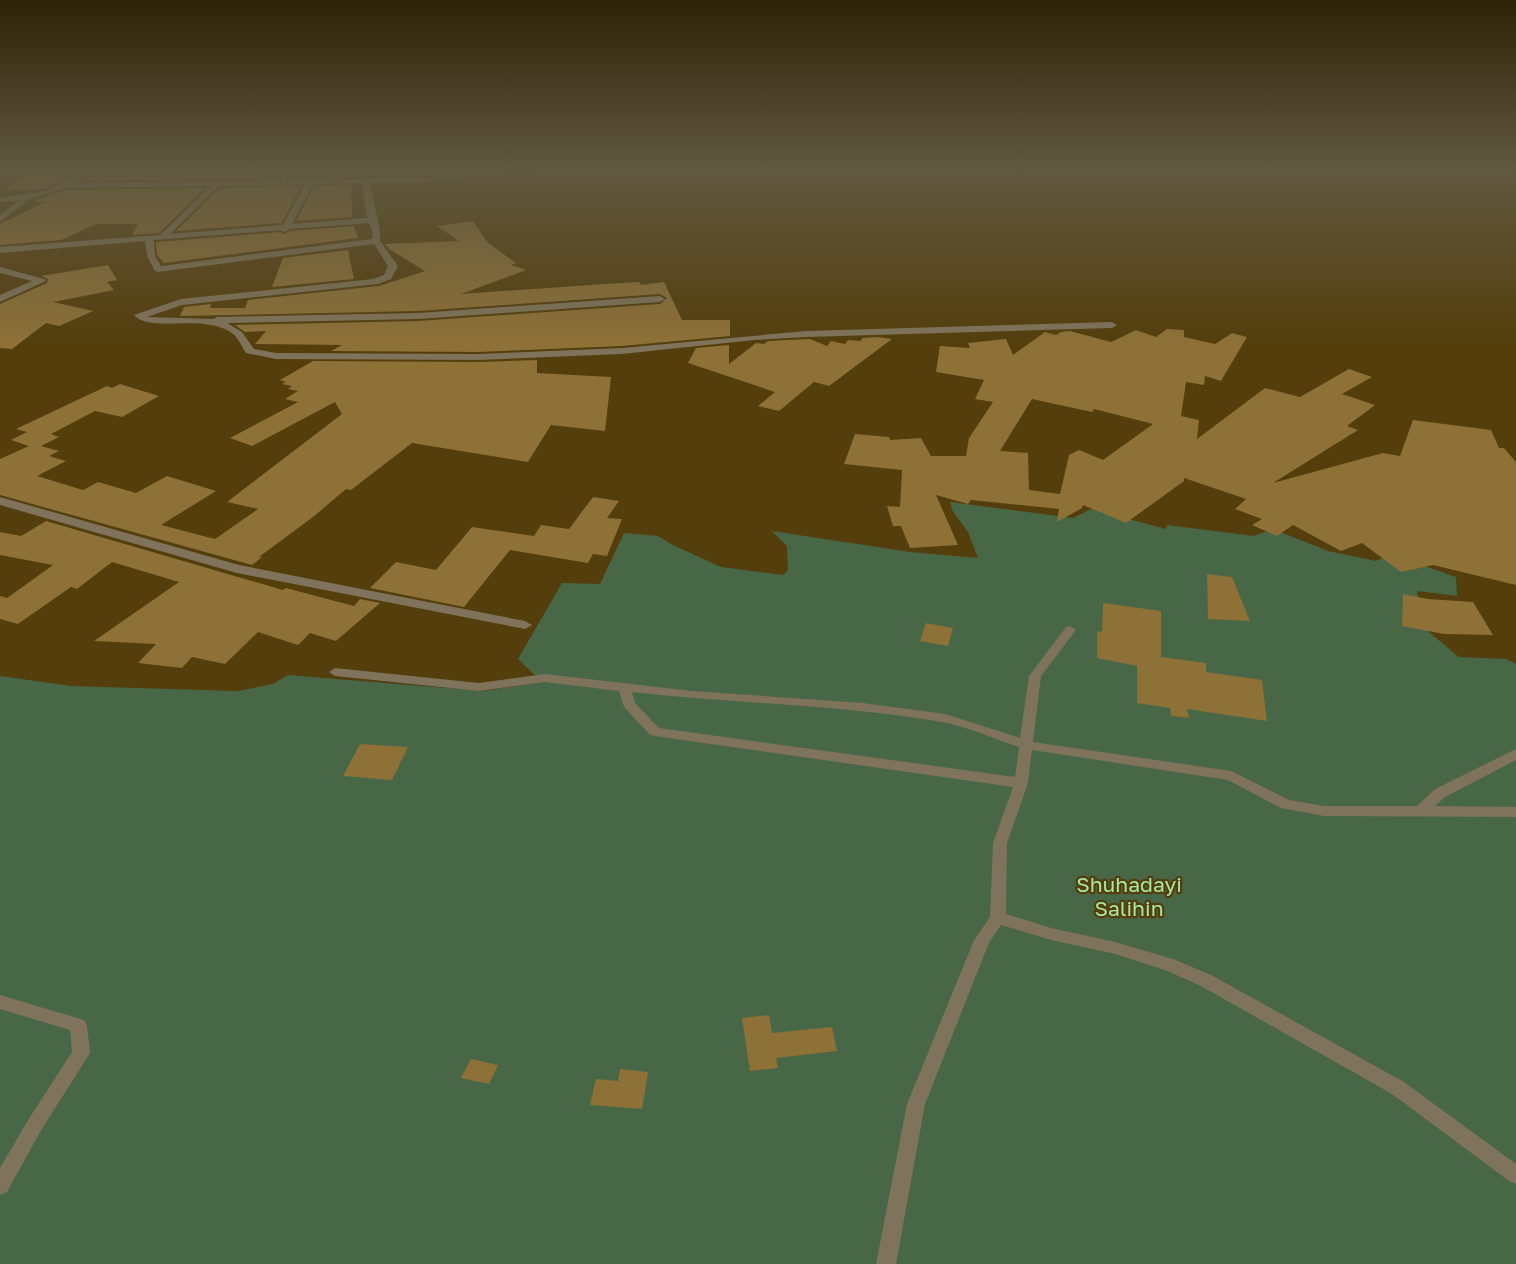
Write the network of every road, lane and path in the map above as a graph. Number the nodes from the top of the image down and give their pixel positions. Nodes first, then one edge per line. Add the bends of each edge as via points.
1 (172, 227) edge
2 (304, 227) edge
3 (375, 227) edge
4 (285, 229) joint
5 (161, 238) junction
6 (149, 239) junction
7 (376, 242) junction
8 (0, 249) edge
9 (0, 270) edge
10 (0, 299) edge
11 (660, 299) dead end
12 (202, 320) junction
13 (1112, 325) dead end
14 (0, 501) edge
15 (525, 625) dead end
16 (1070, 630) dead end
17 (335, 672) dead end
18 (624, 687) junction
19 (1026, 745) junction
20 (1516, 754) edge
21 (1021, 783) junction
22 (1420, 812) junction
23 (1516, 812) edge
24 (999, 918) junction
25 (0, 1002) edge
26 (1516, 1175) edge
27 (0, 1186) edge
28 (886, 1264) edge

1 - 5 street
2 - 4 street
3 - 7 street
4 - 5 street
5 - 6 street
6 - 7 street via 158,269
6 - 8 street
7 - 12 street via 393,266 388,277 375,282 181,302 139,315 145,320
9 - 10 street via 41,281
11 - 12 street via 418,316
12 - 13 street via 238,332 250,351 324,357 478,357 622,351 806,334
14 - 15 street via 237,569
16 - 19 lane via 1035,676
17 - 18 lane via 479,687 545,678
18 - 19 lane via 863,706 945,718
18 - 21 lane via 629,704 655,732
19 - 21 lane
19 - 22 lane via 1231,776 1286,804 1324,811
20 - 22 lane via 1440,793
21 - 24 lane via 1000,843
22 - 23 lane
24 - 26 lane via 1115,948 1207,981 1398,1088
24 - 28 lane via 982,940 916,1104
25 - 27 lane via 78,1025 81,1053

